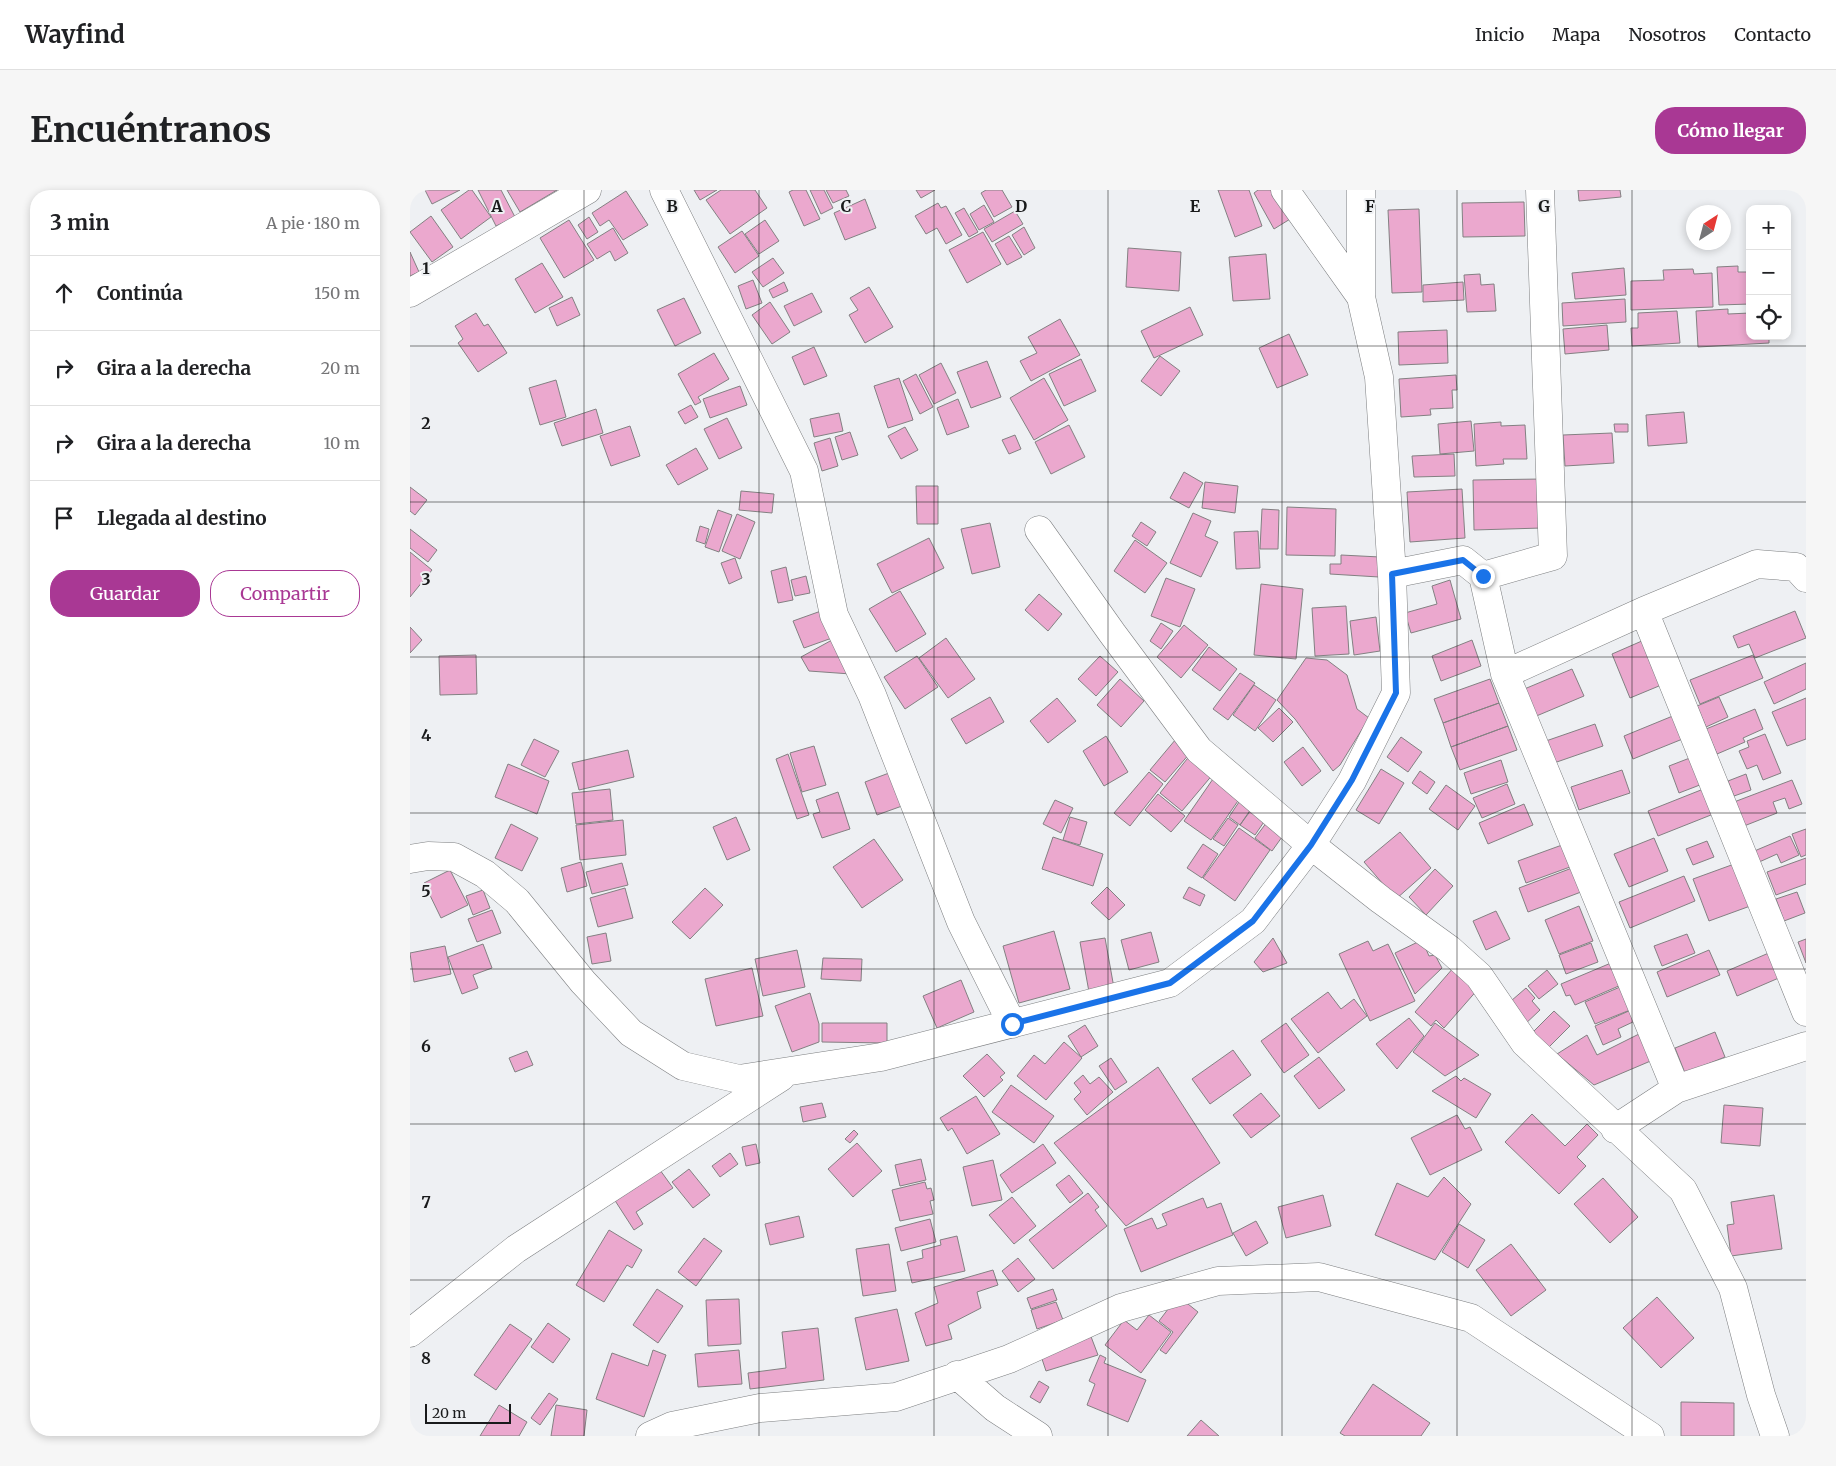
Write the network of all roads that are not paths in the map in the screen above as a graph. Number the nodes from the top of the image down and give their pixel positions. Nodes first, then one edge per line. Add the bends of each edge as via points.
1 (587, 190) edge
2 (664, 190) edge
3 (1285, 190) edge
4 (1361, 190) edge
5 (1540, 190) edge
6 (410, 293) edge
7 (1361, 297) junction
8 (1039, 530) dead end
9 (1392, 574) junction
10 (1483, 576) junction
11 (1806, 578) edge
12 (1644, 611) junction
13 (1505, 674) junction
14 (1311, 845) junction
15 (410, 859) edge
16 (1806, 1012) edge
17 (1012, 1024) junction
18 (1806, 1046) edge
19 (791, 1071) junction
20 (1676, 1089) junction
21 (1615, 1129) junction
22 (410, 1333) edge
23 (957, 1376) junction
24 (650, 1436) edge
25 (1038, 1436) edge
26 (1650, 1436) edge
27 (1775, 1436) edge

1 - 6 street
2 - 17 street via 804,471 834,615 872,695 961,922
3 - 7 street
4 - 7 street
5 - 10 street via 1553,556
7 - 9 street via 1379,377
8 - 14 street via 1199,750
9 - 10 street via 1463,560
9 - 14 street via 1396,693 1352,780
10 - 13 street
11 - 12 street via 1796,568 1758,564
12 - 13 street
12 - 16 street
13 - 20 street
14 - 17 street via 1253,921 1170,983
14 - 21 street via 1449,949 1479,976 1525,1043
15 - 19 street via 454,857 485,874 518,900 583,982 631,1033 684,1066 739,1080
17 - 19 street via 881,1056
18 - 20 street
19 - 22 street via 516,1249
20 - 21 street
21 - 27 street via 1683,1190 1733,1288
23 - 24 street via 896,1397 760,1408 672,1426
23 - 25 street via 995,1408
23 - 26 street via 1009,1359 1121,1308 1218,1281 1319,1277 1471,1318

